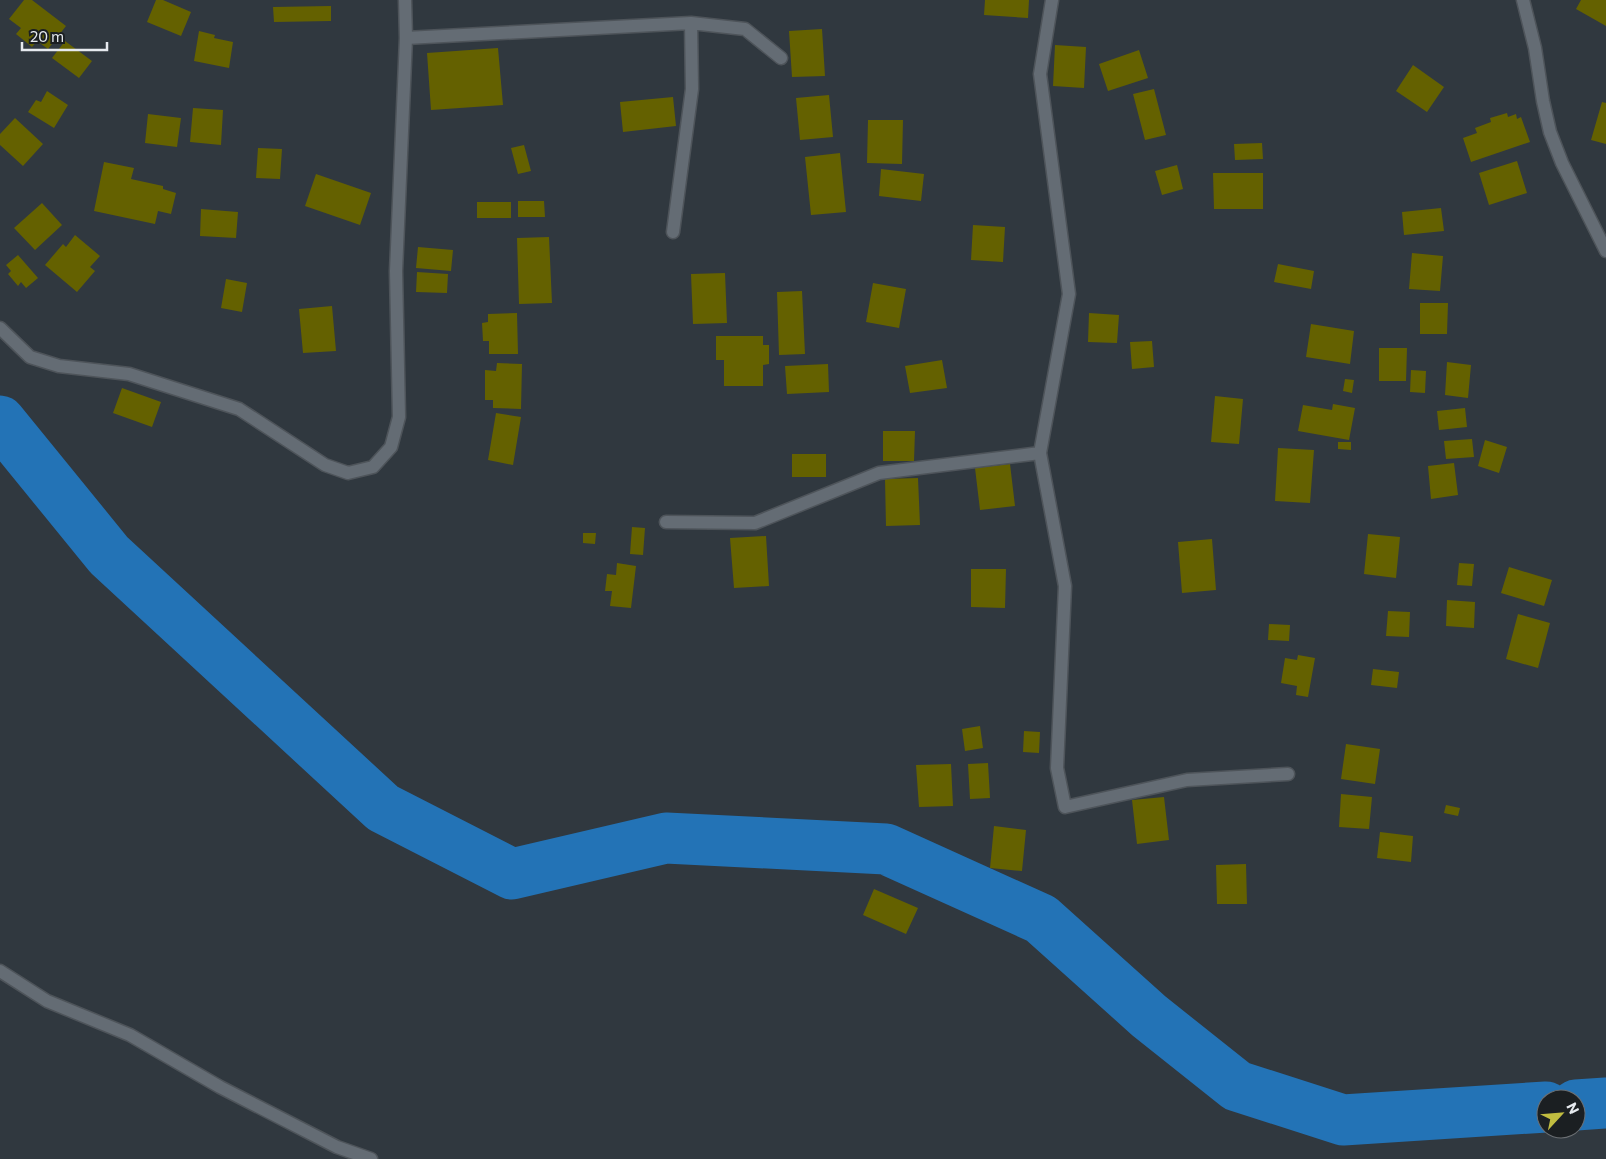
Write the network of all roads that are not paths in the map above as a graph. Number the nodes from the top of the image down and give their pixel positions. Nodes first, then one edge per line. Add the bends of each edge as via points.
1 (405, 0) edge
2 (1052, 0) edge
3 (1526, 1) edge
4 (691, 23) junction
5 (406, 38) junction
6 (781, 58) dead end
7 (673, 232) dead end
8 (1606, 251) edge
9 (0, 328) edge
10 (1040, 453) junction
11 (666, 522) dead end
12 (1288, 774) dead end
13 (0, 971) edge
14 (371, 1159) edge

1 - 5 street
2 - 10 street via 1040,74 1069,294
3 - 8 street via 1550,132
4 - 5 street
4 - 6 street via 745,29
4 - 7 street via 692,89
5 - 9 street via 396,271 399,417 391,448 373,467 348,473 325,466 239,409 128,374 59,366 30,357
10 - 11 street via 879,473 755,523
10 - 12 street via 1065,586 1057,768 1065,807 1187,780
13 - 14 street via 47,1001 130,1036 220,1088 337,1147

